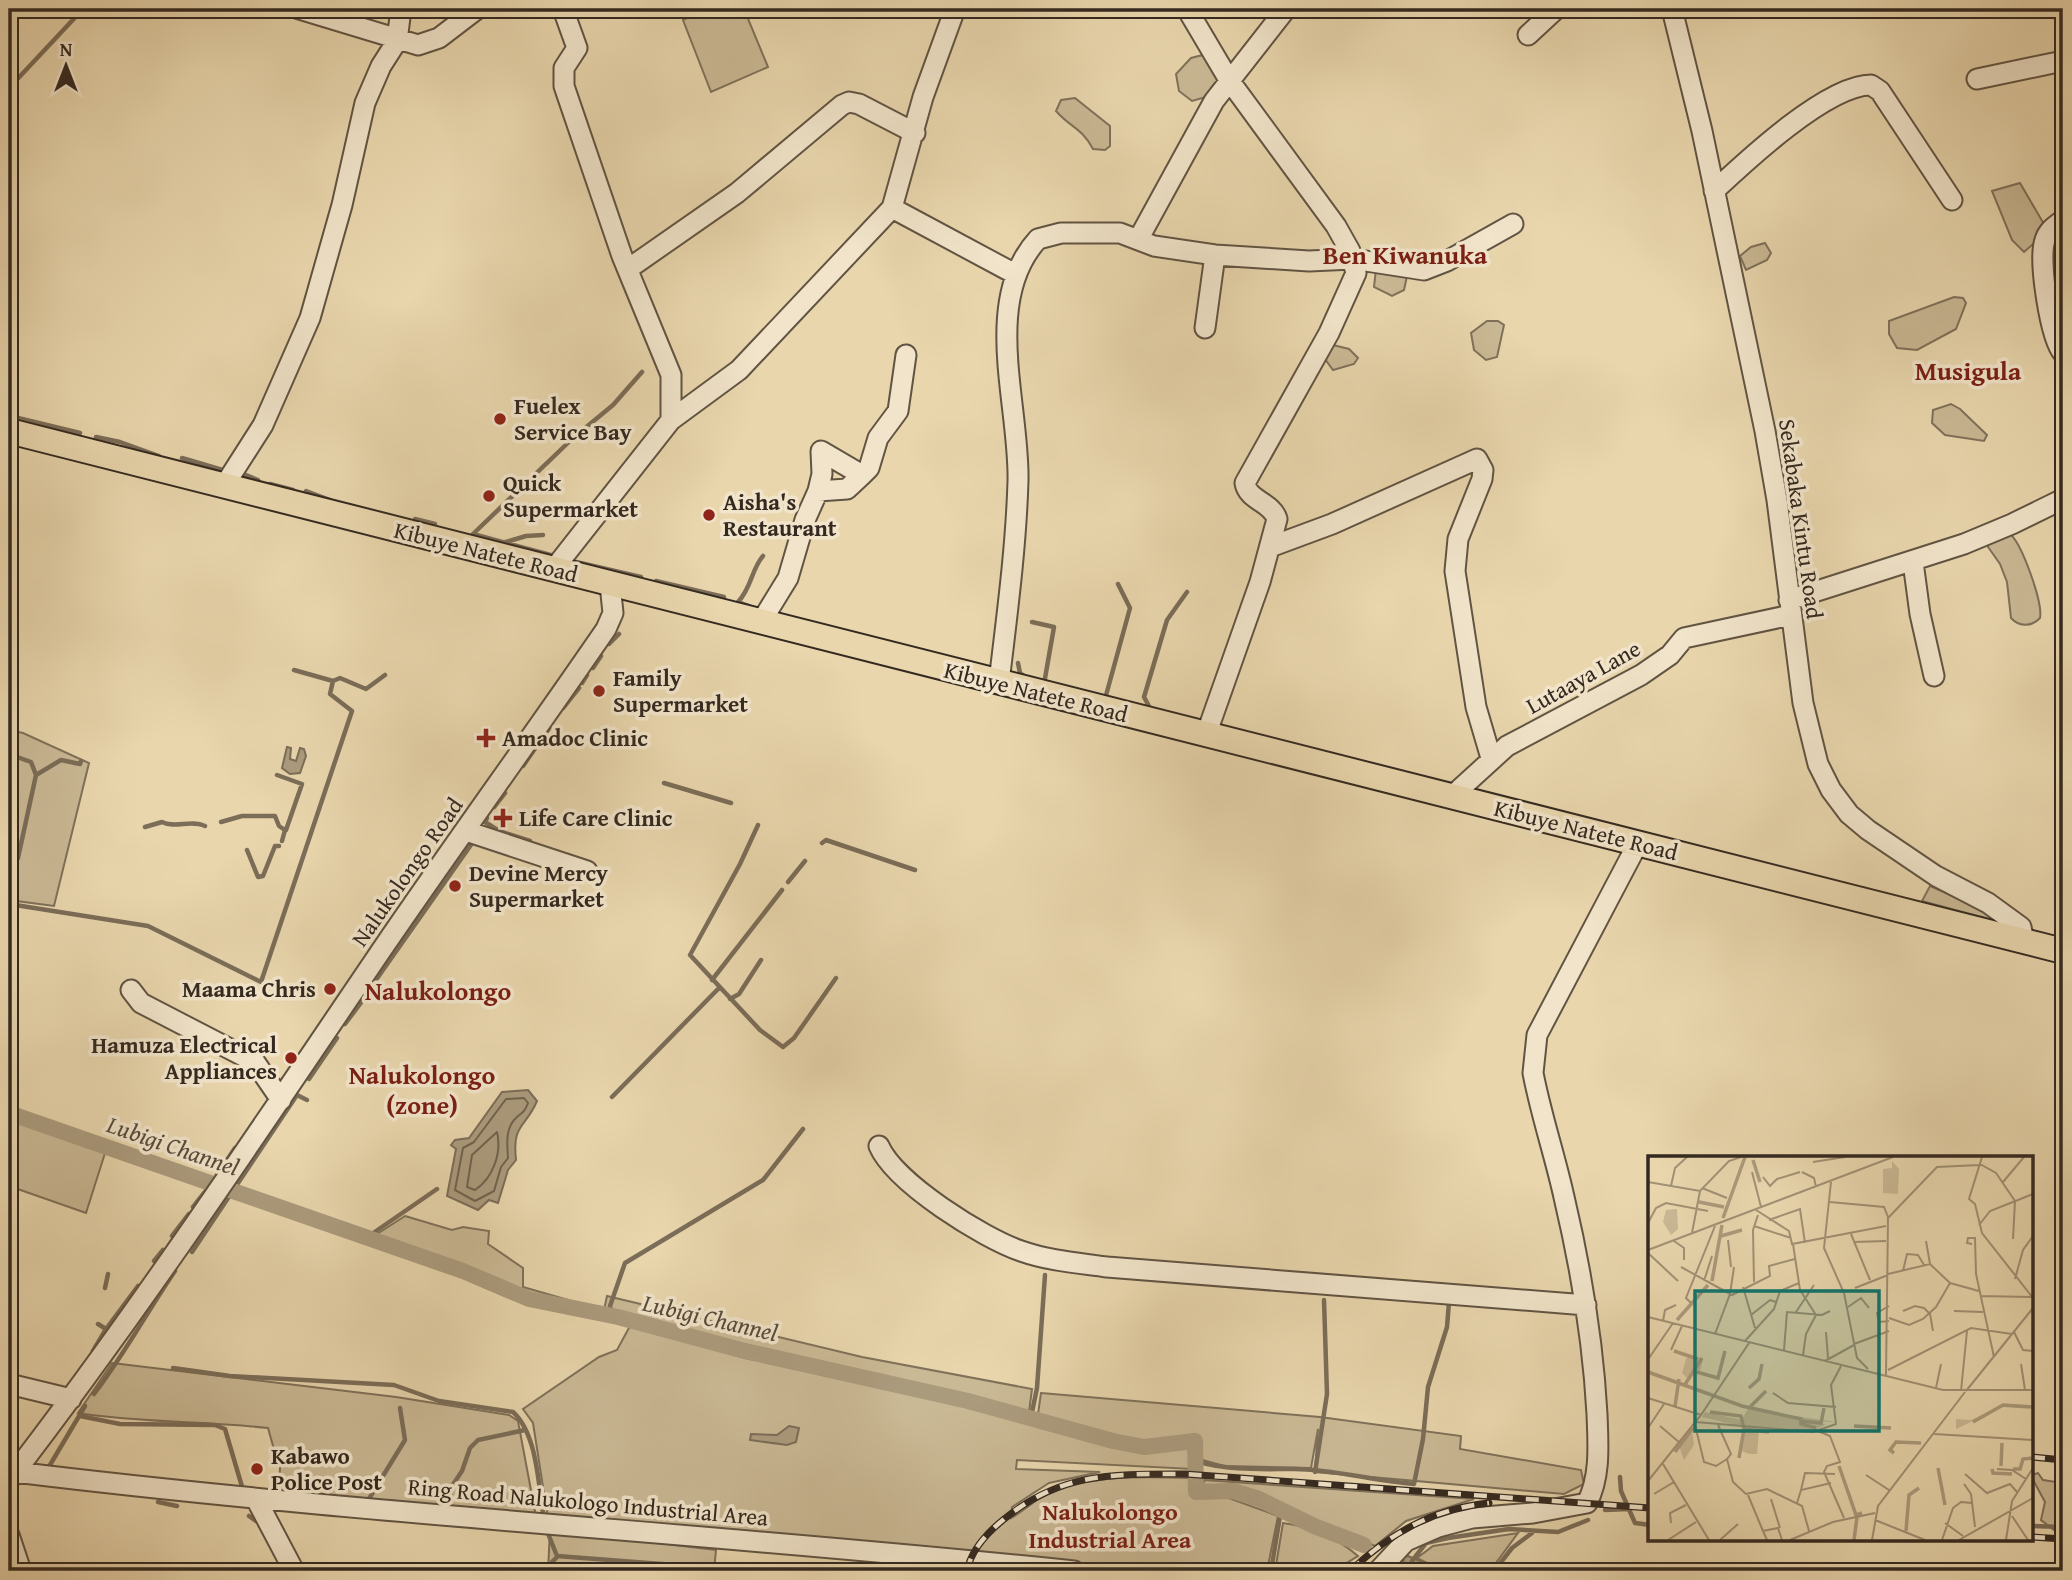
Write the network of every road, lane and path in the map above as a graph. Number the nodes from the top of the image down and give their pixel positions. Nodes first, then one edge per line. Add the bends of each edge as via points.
1 (299, 9) edge
2 (401, 9) edge
3 (477, 9) edge
4 (563, 9) edge
5 (956, 9) edge
6 (1187, 9) edge
7 (1286, 9) edge
8 (1556, 9) edge
9 (1672, 9) edge
10 (1528, 35) dead end
11 (397, 41) junction
12 (2063, 61) edge
13 (1977, 79) dead end
14 (1229, 80) junction
15 (915, 132) junction
16 (1714, 191) junction
17 (1952, 200) dead end
18 (892, 208) junction
19 (2063, 220) edge
20 (1513, 224) dead end
21 (1139, 238) junction
22 (1215, 255) junction
23 (1353, 258) junction
24 (628, 269) junction
25 (1015, 274) junction
26 (1205, 328) dead end
27 (2063, 353) edge
28 (906, 355) dead end
29 (671, 420) junction
30 (9, 431) edge
31 (862, 475) junction
32 (224, 486) junction
33 (818, 491) junction
34 (2063, 499) edge
35 (1270, 547) junction
36 (1913, 562) junction
37 (553, 570) junction
38 (610, 584) junction
39 (1790, 607) junction
40 (761, 622) junction
41 (1934, 677) dead end
42 (999, 682) junction
43 (1206, 735) junction
44 (1491, 758) junction
45 (1451, 797) junction
46 (466, 831) junction
47 (1638, 843) junction
48 (587, 871) dead end
49 (2017, 938) junction
50 (2063, 951) edge
51 (131, 990) dead end
52 (281, 1100) junction
53 (878, 1146) dead end
54 (1586, 1305) junction
55 (9, 1384) edge
56 (71, 1399) junction
57 (12, 1476) edge
58 (256, 1499) junction
59 (9, 1535) edge
60 (21, 1571) edge
61 (294, 1571) edge
62 (1074, 1571) edge
63 (1378, 1571) edge

1 - 11 street
2 - 11 street
3 - 11 street via 429,43
4 - 24 street via 577,48 564,68 564,86
5 - 15 street
6 - 14 street
7 - 14 street
8 - 10 street
9 - 16 street, Sekabaka Kintu Road
11 - 32 street via 380,66 365,103 310,318 263,425
12 - 13 street
14 - 21 street
14 - 23 street via 1324,208
15 - 18 street
15 - 24 street via 859,104 842,105 737,193
16 - 17 street via 1764,145 1810,113 1853,88 1871,85 1887,101
16 - 39 street, Sekabaka Kintu Road via 1770,459
18 - 25 street
18 - 29 street via 740,370
19 - 27 street via 2050,230 2043,246 2051,321
20 - 23 street via 1429,269
21 - 22 street via 1154,246
21 - 25 street via 1104,233 1042,237
22 - 23 street via 1309,261
22 - 26 street
23 - 35 street via 1353,285 1245,483 1249,494 1276,514
24 - 29 street via 671,375
25 - 42 street via 1008,362 1018,487
28 - 31 street via 898,411 878,438 869,468
29 - 37 street
30 - 32 main road, Kibuye Natete Road
31 - 33 street via 847,489
31 - 33 street via 821,451
32 - 37 main road, Kibuye Natete Road
33 - 40 street via 788,578
34 - 36 street, Lutaaya Lane
35 - 43 street
35 - 44 street via 1477,459 1483,474 1458,539 1455,571 1476,707
36 - 39 street, Lutaaya Lane
36 - 41 street
37 - 38 main road, Kibuye Natete Road
38 - 40 main road, Kibuye Natete Road
38 - 46 street, Nalukolongo Road via 613,613 606,629
39 - 44 street, Lutaaya Lane via 1684,638 1670,656 1641,675
39 - 49 street, Sekabaka Kintu Road via 1810,736 1831,790 1849,814 1878,838 2018,925 2022,932
40 - 42 main road, Kibuye Natete Road
42 - 43 main road, Kibuye Natete Road
43 - 45 main road, Kibuye Natete Road
44 - 45 street, Lutaaya Lane
45 - 47 main road, Kibuye Natete Road
46 - 48 street
46 - 52 street, Nalukolongo Road
47 - 49 main road, Kibuye Natete Road
47 - 54 street via 1537,1035 1533,1055 1536,1087
49 - 50 main road, Kibuye Natete Road
51 - 52 street via 141,1003 257,1064
52 - 56 street, Nalukolongo Road
53 - 54 street via 896,1172 934,1202 994,1239 1041,1257 1107,1267
54 - 63 street via 1594,1357 1597,1435 1595,1481 1587,1503 1438,1527 1406,1541
55 - 56 street
56 - 57 street, Nalukolongo Road
57 - 58 street, Ring Road Nalukologo Industrial Area
58 - 61 street
58 - 62 street, Ring Road Nalukologo Industrial Area
59 - 60 street

